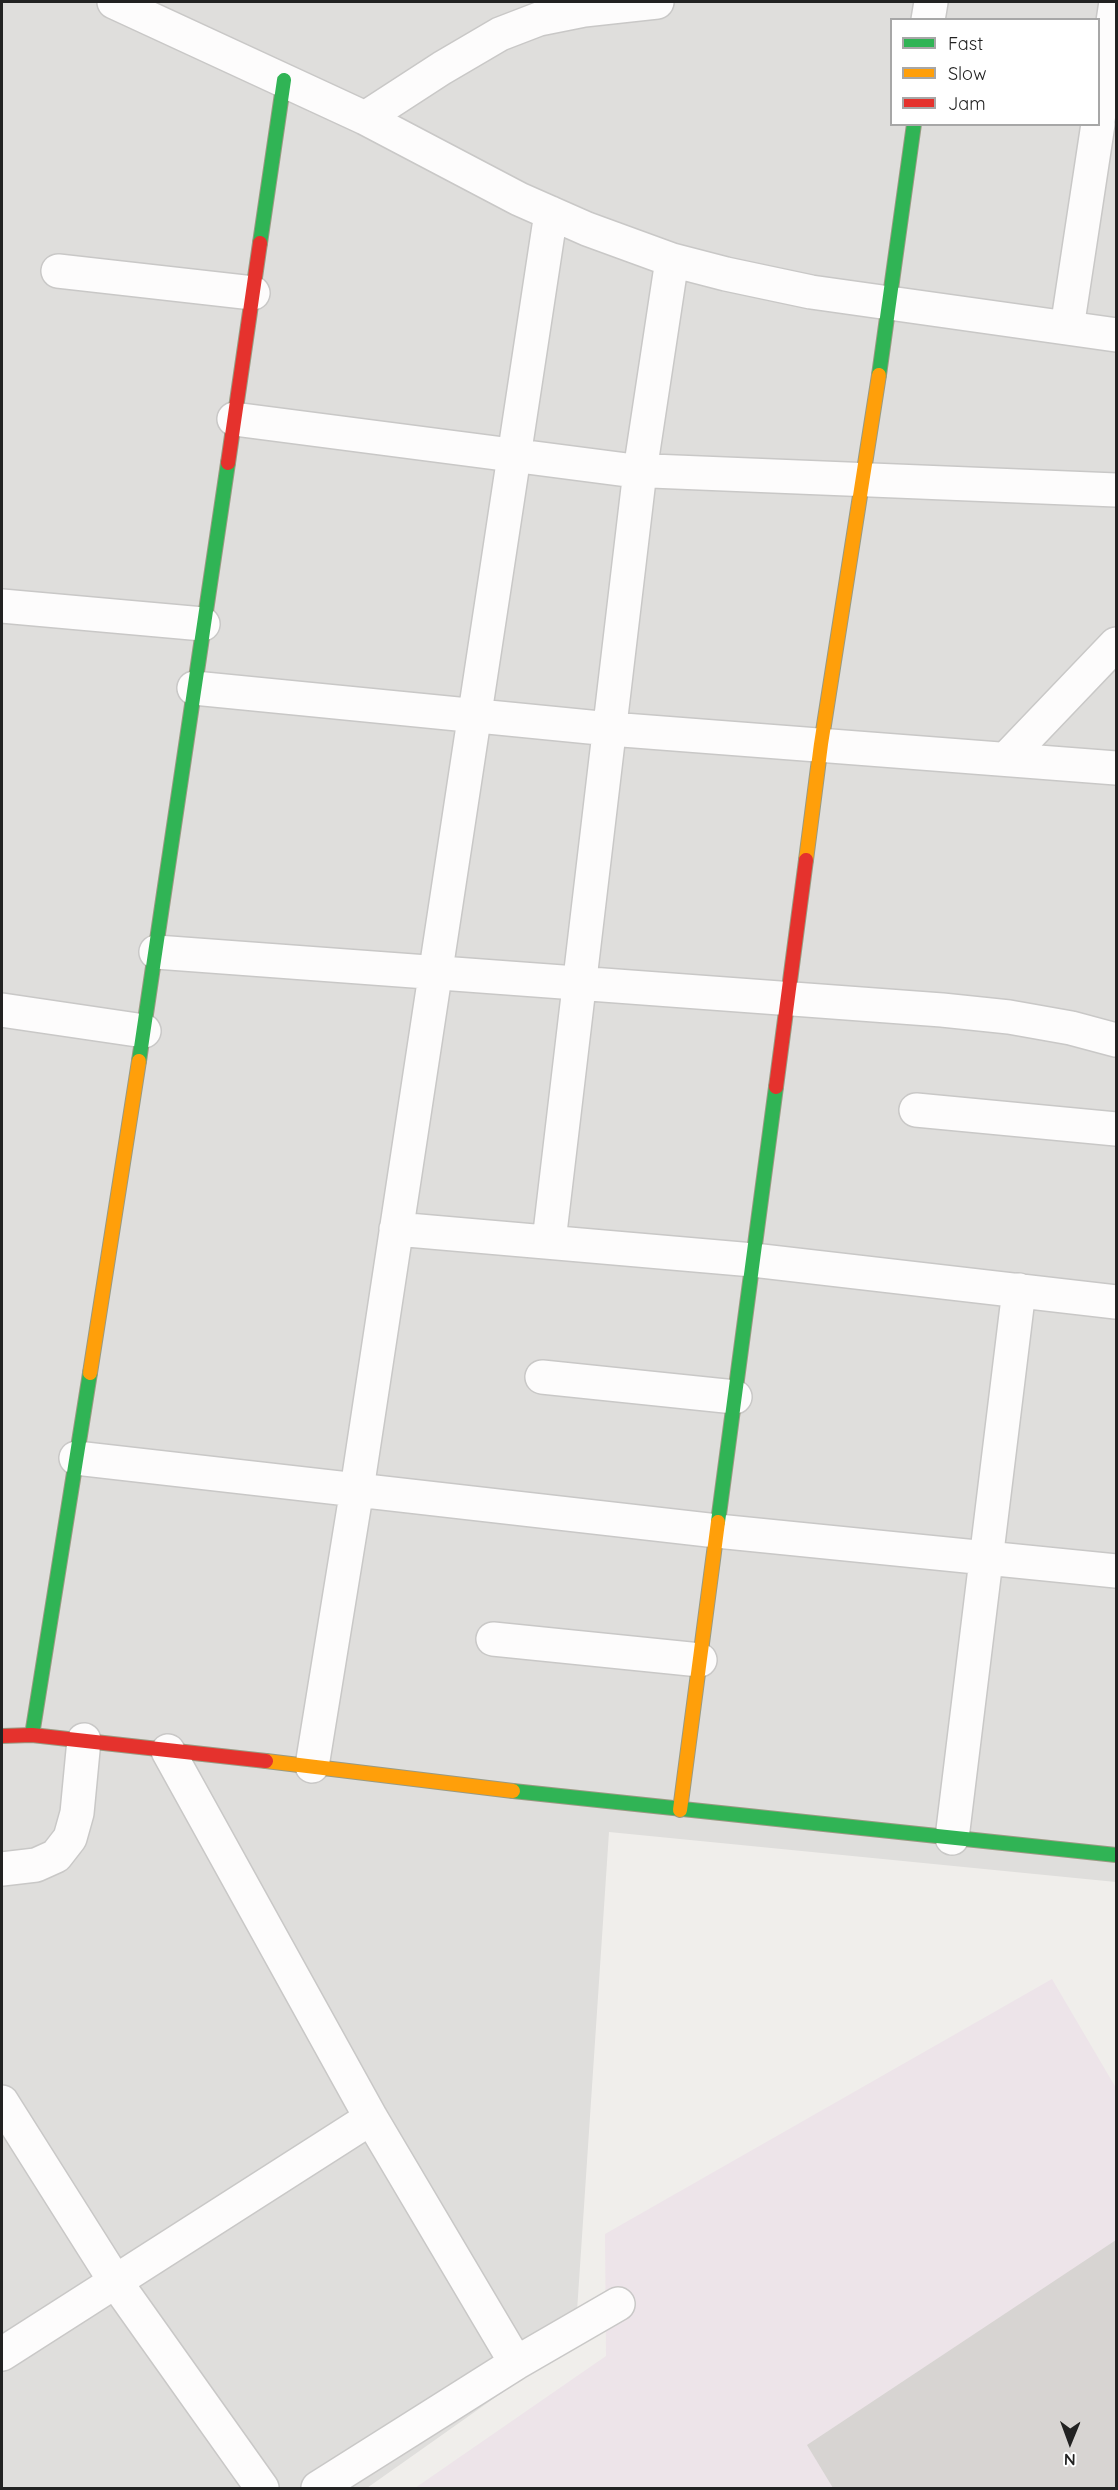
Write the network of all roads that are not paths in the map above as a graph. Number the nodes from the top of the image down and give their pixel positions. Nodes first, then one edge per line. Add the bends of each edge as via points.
1 (114, 2) edge
2 (657, 2) edge
3 (931, 2) edge
4 (1116, 2) edge
5 (928, 18) edge
6 (284, 80) junction
7 (1100, 107) edge
8 (365, 118) junction
9 (914, 126) edge
10 (1098, 126) edge
11 (551, 213) junction
12 (672, 260) junction
13 (58, 271) dead end
14 (253, 293) junction
15 (890, 304) junction
16 (1066, 328) junction
17 (1116, 335) edge
18 (234, 419) junction
19 (514, 456) junction
20 (640, 471) junction
21 (862, 480) junction
22 (1116, 490) edge
23 (2, 606) edge
24 (203, 624) junction
25 (1116, 644) edge
26 (194, 688) junction
27 (474, 714) junction
28 (610, 729) junction
29 (821, 744) junction
30 (1007, 758) junction
31 (1116, 768) edge
32 (156, 952) junction
33 (435, 973) junction
34 (579, 984) junction
35 (787, 1000) junction
36 (2, 1010) edge
37 (144, 1031) junction
38 (1116, 1040) edge
39 (916, 1110) dead end
40 (1116, 1129) edge
41 (396, 1229) junction
42 (549, 1241) junction
43 (753, 1260) junction
44 (1018, 1290) junction
45 (1116, 1302) edge
46 (542, 1377) dead end
47 (735, 1397) junction
48 (76, 1458) junction
49 (357, 1489) junction
50 (717, 1531) junction
51 (987, 1556) junction
52 (1116, 1571) edge
53 (493, 1639) dead end
54 (700, 1660) junction
55 (32, 1735) junction
56 (2, 1736) edge
57 (84, 1740) junction
58 (168, 1751) junction
59 (312, 1766) junction
60 (680, 1810) junction
61 (952, 1838) junction
62 (1116, 1855) edge
63 (2, 1869) edge
64 (2, 2102) edge
65 (371, 2118) junction
66 (115, 2281) junction
67 (618, 2304) dead end
68 (2, 2354) edge
69 (516, 2363) junction
70 (262, 2488) edge
71 (318, 2488) edge

1 - 6 street
2 - 8 street via 539,19 500,34
3 - 5 street
4 - 7 street
6 - 8 street
6 - 14 street
8 - 11 street
9 - 15 street
10 - 16 street
11 - 12 street
11 - 19 street
12 - 15 street via 811,292
12 - 20 street
13 - 14 street
14 - 18 street
15 - 16 street
15 - 21 street
16 - 17 street
18 - 19 street
18 - 24 street
19 - 20 street
19 - 27 street
20 - 21 street
20 - 28 street
21 - 22 street
21 - 29 street
23 - 24 street
24 - 26 street
25 - 30 street
26 - 27 street
26 - 32 street
27 - 28 street
27 - 33 street
28 - 29 street
28 - 34 street
29 - 30 street
29 - 35 street
30 - 31 street
32 - 33 street
32 - 37 street
33 - 34 street
33 - 41 street
34 - 35 street
34 - 42 street
35 - 38 street via 1009,1017
35 - 43 street
36 - 37 street
37 - 48 street
39 - 40 street
41 - 42 street
41 - 49 street
42 - 43 street
43 - 44 street
43 - 47 street
44 - 45 street
44 - 51 street
46 - 47 street
47 - 50 street
48 - 49 street
48 - 55 street
49 - 50 street
49 - 59 street
50 - 51 street
50 - 54 street
51 - 52 street
51 - 61 street
53 - 54 street
54 - 60 street
55 - 56 street
55 - 57 street
57 - 58 street
57 - 63 street via 70,1838 56,1856 36,1865
58 - 59 street
58 - 65 street
59 - 60 street
60 - 61 street
61 - 62 street
64 - 66 street
65 - 66 street
65 - 69 street
66 - 68 street
66 - 70 street
67 - 69 street
69 - 71 street

